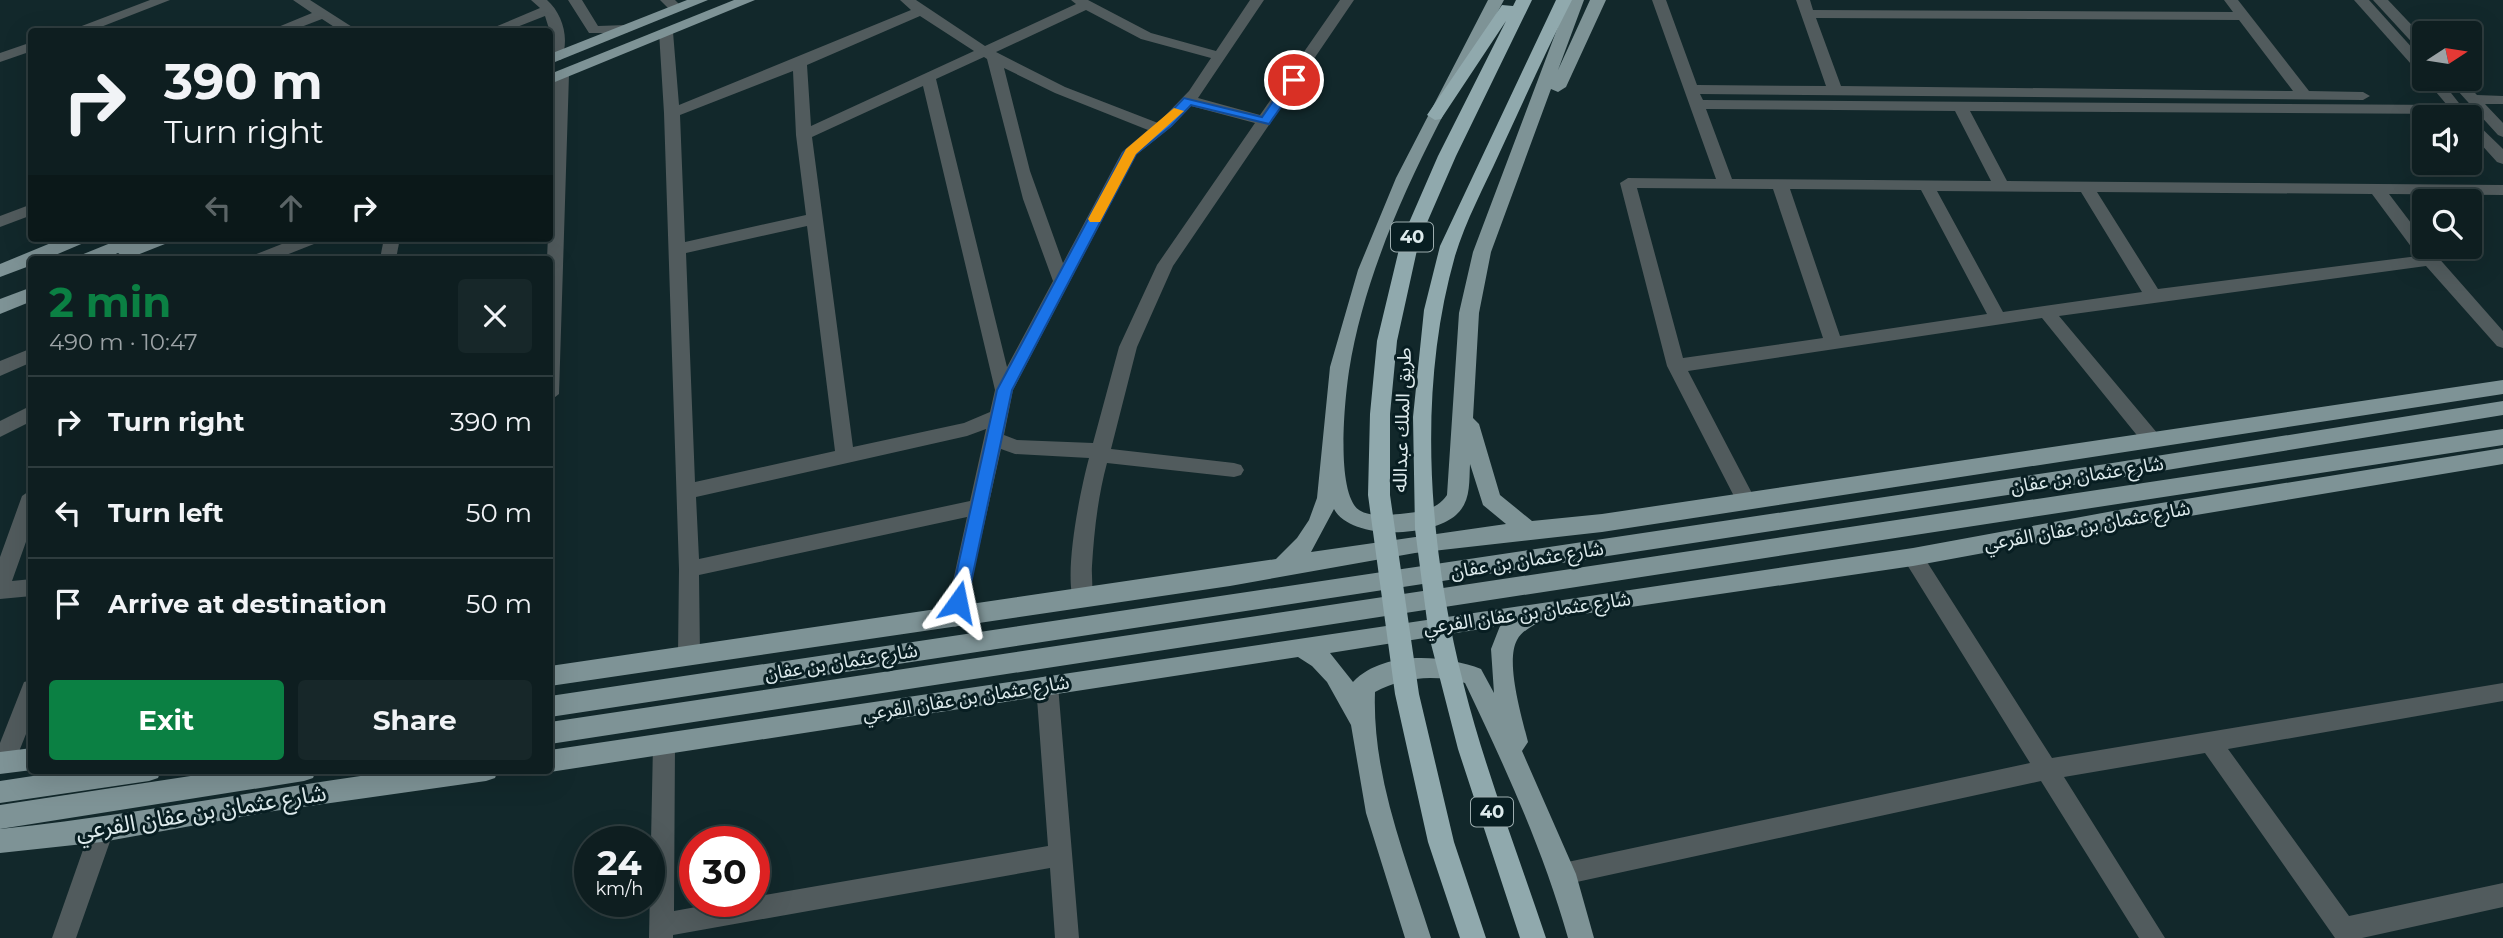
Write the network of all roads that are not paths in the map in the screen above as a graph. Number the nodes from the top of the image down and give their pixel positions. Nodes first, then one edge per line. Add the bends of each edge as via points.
1 (163, 0) edge
2 (300, 0) edge
3 (575, 0) edge
4 (701, 0) edge
5 (747, 0) edge
6 (907, 0) edge
7 (1257, 0) edge
8 (1347, 0) edge
9 (1496, 0) edge
10 (1512, 0) edge
11 (1524, 0) edge
12 (1564, 0) edge
13 (1576, 0) edge
14 (1598, 0) edge
15 (1659, 0) edge
16 (1928, 0) edge
17 (2095, 0) edge
18 (2231, 0) edge
19 (2361, 0) edge
20 (2380, 0) edge
21 (1082, 3) edge
22 (543, 5) edge
23 (672, 5) edge
24 (1805, 7) edge
25 (920, 10) junction
26 (324, 14) junction
27 (1936, 14) junction
28 (2104, 15) junction
29 (2243, 16) junction
30 (85, 28) edge
31 (284, 28) edge
32 (347, 28) edge
33 (498, 28) edge
34 (626, 29) junction
35 (666, 32) junction
36 (2412, 34) edge
37 (25, 48) edge
38 (990, 56) junction
39 (1218, 56) junction
40 (2412, 57) edge
41 (0, 58) edge
42 (553, 58) edge
43 (800, 63) junction
44 (556, 76) edge
45 (929, 79) junction
46 (1692, 89) junction
47 (1835, 91) junction
48 (2443, 91) edge
49 (2465, 91) edge
50 (2304, 95) junction
51 (2448, 97) junction
52 (2473, 99) junction
53 (1188, 100) junction
54 (2503, 100) edge
55 (1698, 104) junction
56 (2455, 105) edge
57 (1960, 106) junction
58 (2484, 112) junction
59 (2503, 112) edge
60 (672, 113) junction
61 (1435, 115) junction
62 (2412, 115) edge
63 (1265, 121) junction
64 (1160, 129) junction
65 (2503, 132) edge
66 (804, 135) junction
67 (2482, 135) edge
68 (2503, 159) edge
69 (1725, 182) junction
70 (1779, 183) junction
71 (1926, 184) junction
72 (2001, 185) junction
73 (2085, 186) junction
74 (2376, 188) junction
75 (2503, 190) edge
76 (28, 211) edge
77 (814, 219) junction
78 (0, 222) edge
79 (1492, 225) junction
80 (70, 242) edge
81 (95, 242) edge
82 (130, 242) edge
83 (154, 242) edge
84 (303, 242) edge
85 (677, 248) junction
86 (36, 256) edge
87 (62, 256) edge
88 (95, 256) edge
89 (119, 256) edge
90 (268, 256) edge
91 (28, 259) edge
92 (553, 259) edge
93 (2430, 260) junction
94 (0, 271) edge
95 (28, 271) edge
96 (1062, 281) junction
97 (0, 282) edge
98 (28, 284) edge
99 (0, 295) edge
100 (28, 295) edge
101 (2153, 296) junction
102 (0, 307) edge
103 (2046, 312) junction
104 (1998, 319) junction
105 (2503, 342) edge
106 (1834, 343) junction
107 (28, 356) edge
108 (1676, 366) junction
109 (0, 369) edge
110 (2503, 387) edge
111 (1004, 390) junction
112 (1465, 404) junction
113 (2503, 408) edge
114 (28, 414) edge
115 (2321, 415) junction
116 (999, 416) junction
117 (0, 430) edge
118 (1334, 437) junction
119 (2503, 437) edge
120 (995, 439) junction
121 (2151, 439) junction
122 (1100, 453) junction
123 (2396, 454) junction
124 (845, 456) junction
125 (2503, 456) edge
126 (1234, 470) dead end
127 (2106, 472) junction
128 (684, 492) junction
129 (1745, 499) junction
130 (28, 508) edge
131 (977, 508) junction
132 (2146, 514) junction
133 (1527, 528) junction
134 (1913, 557) junction
135 (1280, 567) junction
136 (689, 569) junction
137 (28, 587) edge
138 (0, 588) edge
139 (1082, 598) junction
140 (1545, 610) junction
141 (1161, 613) junction
142 (955, 618) junction
143 (1284, 619) junction
144 (747, 647) junction
145 (1298, 647) junction
146 (689, 655) junction
147 (553, 676) edge
148 (1103, 677) junction
149 (1047, 685) junction
150 (2503, 692) edge
151 (28, 699) edge
152 (925, 704) junction
153 (553, 707) edge
154 (1359, 717) junction
155 (553, 734) edge
156 (553, 734) edge
157 (2210, 742) junction
158 (664, 746) junction
159 (28, 760) edge
160 (553, 761) edge
161 (2, 763) edge
162 (2049, 769) junction
163 (122, 774) edge
164 (278, 774) edge
165 (457, 774) edge
166 (0, 792) edge
167 (1531, 794) junction
168 (0, 817) edge
169 (102, 830) junction
170 (0, 841) edge
171 (1059, 855) junction
172 (1563, 874) junction
173 (2503, 895) edge
174 (661, 932) edge
175 (2347, 934) edge
176 (64, 938) edge
177 (1067, 938) edge
178 (1418, 938) edge
179 (1473, 938) edge
180 (1533, 938) edge
181 (1581, 938) edge
182 (2153, 938) edge

1 - 30 street
2 - 26 street
3 - 34 street via 594,30
4 - 23 main road
5 - 35 main road
6 - 25 street
7 - 39 street
8 - 63 street
9 - 61 main road
10 - 61 highway
11 - 179 highway, طريق الملك عبدالله / 40 via 1410,242 1387,341 1380,414 1379,495 1407,694 1441,842
12 - 180 highway, طريق الملك عبدالله / 40 via 1445,260 1429,351 1422,489 1433,587 1452,685
13 - 79 main road
14 - 79 main road
15 - 46 street
16 - 27 street
17 - 28 street
18 - 29 street
19 - 40 street
20 - 36 street
21 - 38 street
21 - 39 street via 1146,36
22 - 33 street
22 - 42 street via 559,29
23 - 34 main road
24 - 27 street
24 - 47 street
25 - 38 street
25 - 43 street
26 - 31 street
26 - 32 street
27 - 28 street
28 - 29 street
29 - 50 street
34 - 42 main road
35 - 44 main road
35 - 60 street
37 - 41 street
38 - 45 street
38 - 64 street via 1083,102
38 - 96 street via 1025,187
39 - 53 street
43 - 60 street
43 - 66 street
44 - 92 street
45 - 66 street
45 - 111 street
46 - 47 street
46 - 55 street
47 - 50 street
48 - 51 street
49 - 52 street
50 - 51 street
51 - 56 street
52 - 54 street
52 - 58 street
53 - 63 street
53 - 64 street
55 - 57 street
55 - 69 street
57 - 62 street
57 - 72 street
58 - 59 street
58 - 65 street
60 - 85 street
61 - 118 main road via 1381,228 1362,284 1339,369
63 - 122 street via 1165,265 1128,347
64 - 96 street via 1130,152
66 - 77 street
67 - 68 street
69 - 70 street
69 - 108 street via 1628,183
70 - 71 street
70 - 106 street
71 - 72 street
71 - 104 street
72 - 73 street
73 - 74 street
73 - 101 street
74 - 75 street
74 - 93 street
76 - 78 street
77 - 85 street
77 - 124 street
79 - 112 main road via 1469,313
80 - 86 main road
81 - 87 main road
82 - 88 main road
83 - 89 main road
84 - 90 street
85 - 128 street
91 - 94 main road
93 - 101 street
93 - 105 street
95 - 97 main road
96 - 111 street
98 - 99 main road
100 - 102 main road
101 - 103 street
103 - 104 street
103 - 121 street
104 - 106 street
106 - 108 street
107 - 109 street
108 - 129 street
110 - 115 main road
111 - 116 street
112 - 118 main road via 1458,496 1446,512 1369,524 1350,516 1340,499
112 - 133 main road via 1491,499
113 - 127 main road, شارع عثمان بن عفان
114 - 117 street
115 - 121 main road
115 - 127 main road via 2146,456
116 - 120 street
116 - 124 street via 967,429
118 - 135 main road via 1329,501 1316,532
119 - 123 main road, شارع عثمان بن عفان
120 - 122 street via 1015,447
120 - 131 street
121 - 129 main road
122 - 126 street
122 - 139 street via 1089,501
123 - 132 main road via 2351,471
123 - 143 main road, شارع عثمان بن عفان via 1620,573
124 - 128 street
125 - 132 main road, شارع عثمان بن عفان الفرعي
127 - 141 main road, شارع عثمان بن عفان
128 - 136 street
129 - 133 main road via 1602,523
130 - 138 street
131 - 136 street
131 - 142 street
132 - 134 main road, شارع عثمان بن عفان الفرعي
133 - 135 main road
134 - 140 main road, شارع عثمان بن عفان الفرعي
134 - 162 street
135 - 139 main road
136 - 146 street
137 - 138 street
139 - 142 main road
140 - 145 main road, شارع عثمان بن عفان الفرعي
140 - 167 main road via 1518,622 1504,641 1503,674
141 - 144 main road
141 - 153 main road, شارع عثمان بن عفان
142 - 144 main road
143 - 148 main road
143 - 155 main road, شارع عثمان بن عفان
144 - 146 main road
145 - 148 main road, شارع عثمان بن عفان الفرعي
145 - 154 main road via 1319,654 1327,663
146 - 147 main road
148 - 149 main road, شارع عثمان بن عفان الفرعي
149 - 152 main road, شارع عثمان بن عفان الفرعي
149 - 171 street
150 - 157 street
151 - 161 street
152 - 156 main road
152 - 158 main road, شارع عثمان بن عفان الفرعي
154 - 167 main road via 1363,687 1378,677 1416,668 1455,669 1474,676
154 - 178 main road via 1369,771
157 - 162 street
157 - 175 street
158 - 160 main road, شارع عثمان بن عفان الفرعي
158 - 174 street
159 - 161 main road
162 - 172 street
162 - 182 street
163 - 166 main road
164 - 168 main road
165 - 169 main road, شارع عثمان بن عفان الفرعي via 274,799
167 - 172 main road via 1546,841
169 - 170 main road, شارع عثمان بن عفان الفرعي
169 - 176 street
171 - 174 street
171 - 177 street
172 - 181 main road
173 - 175 street

